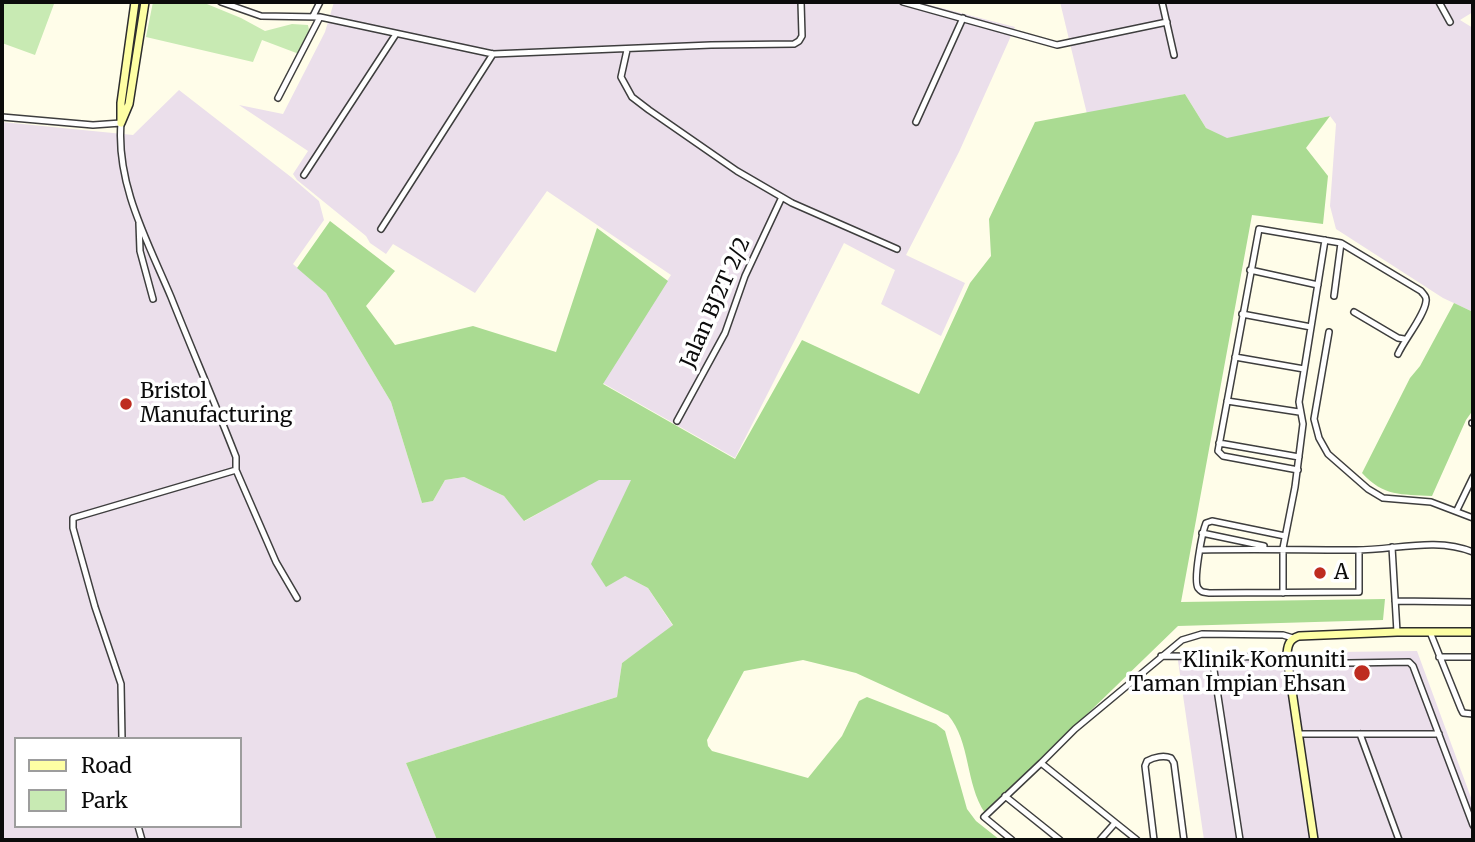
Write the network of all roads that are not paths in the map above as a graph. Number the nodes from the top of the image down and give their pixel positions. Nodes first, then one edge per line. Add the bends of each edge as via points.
1 (135, 2) edge
2 (145, 2) edge
3 (221, 2) edge
4 (320, 2) edge
5 (801, 2) edge
6 (903, 2) edge
7 (1162, 2) edge
8 (1439, 2) edge
9 (313, 16) junction
10 (320, 17) junction
11 (963, 18) junction
12 (1167, 22) junction
13 (1450, 22) dead end
14 (396, 34) junction
15 (627, 50) junction
16 (493, 54) junction
17 (1174, 55) dead end
18 (278, 98) dead end
19 (2, 117) edge
20 (916, 121) dead end
21 (121, 123) junction
22 (304, 175) dead end
23 (782, 197) junction
24 (139, 223) junction
25 (381, 229) dead end
26 (1325, 240) junction
27 (1341, 243) junction
28 (897, 249) dead end
29 (1250, 270) junction
30 (1318, 285) junction
31 (1334, 296) dead end
32 (153, 299) dead end
33 (1354, 312) dead end
34 (1242, 314) junction
35 (1311, 327) junction
36 (1329, 332) dead end
37 (1404, 339) junction
38 (1398, 354) dead end
39 (1235, 356) junction
40 (1304, 369) junction
41 (1227, 401) junction
42 (1299, 412) junction
43 (677, 421) dead end
44 (1219, 443) junction
45 (1299, 457) junction
46 (236, 470) junction
47 (1298, 470) junction
48 (1473, 477) edge
49 (1457, 510) junction
50 (1473, 518) edge
51 (1202, 533) junction
52 (1285, 536) junction
53 (1392, 547) junction
54 (1283, 548) junction
55 (1275, 549) junction
56 (1200, 550) junction
57 (1359, 550) junction
58 (1473, 552) edge
59 (1283, 593) junction
60 (297, 598) dead end
61 (1395, 601) junction
62 (1473, 602) edge
63 (1397, 632) junction
64 (1430, 632) junction
65 (1473, 632) edge
66 (1293, 638) junction
67 (1161, 656) junction
68 (1212, 657) junction
69 (1439, 657) junction
70 (1473, 657) edge
71 (1287, 660) junction
72 (1473, 714) edge
73 (1298, 734) junction
74 (1360, 734) junction
75 (1439, 734) junction
76 (122, 737) edge
77 (1041, 763) junction
78 (1005, 796) junction
79 (1115, 823) junction
80 (1473, 825) edge
81 (1012, 840) edge
82 (1060, 840) edge
83 (1100, 840) edge
84 (1137, 840) edge
85 (1154, 840) edge
86 (1184, 840) edge
87 (1240, 840) edge
88 (1314, 840) edge
89 (1399, 840) edge

1 - 21 street
2 - 21 street via 129,104
3 - 9 street via 261,16
4 - 9 street
5 - 15 street via 802,36 794,44
6 - 11 street
7 - 12 street
8 - 13 street
9 - 10 street
10 - 14 street
10 - 18 street
11 - 12 street via 1057,45
11 - 20 street
12 - 17 street
14 - 16 street
14 - 22 street
15 - 16 street
15 - 23 street via 621,77 632,97 714,156
16 - 25 street
19 - 21 street
21 - 24 street via 123,166
23 - 28 street
23 - 43 street, Jalan BJ2T 2/2 via 725,332
24 - 32 street via 140,251
24 - 46 street via 236,457
26 - 27 street
26 - 29 street via 1259,229
26 - 30 street
27 - 31 street
27 - 37 street via 1426,296
29 - 30 street
29 - 34 street
30 - 35 street
33 - 37 street
34 - 35 street
34 - 39 street
35 - 40 street
36 - 49 street via 1314,419 1328,454 1383,498 1431,502
37 - 38 street
39 - 40 street
39 - 41 street
40 - 42 street
41 - 42 street
41 - 44 street
42 - 45 street via 1303,424
44 - 45 street
44 - 47 street via 1223,456
45 - 47 street
46 - 60 street
46 - 76 street via 73,518 95,607 121,684
47 - 52 street
48 - 49 street
49 - 50 street
51 - 52 street via 1212,521
51 - 55 street
51 - 56 street
52 - 54 street
53 - 57 street
53 - 58 street via 1451,545
53 - 61 street
54 - 55 street
54 - 57 street
54 - 59 street
55 - 56 street
56 - 59 street via 1196,583 1203,592
57 - 59 street via 1359,592
61 - 62 street
61 - 63 street
63 - 64 street
63 - 66 street
64 - 65 street
64 - 69 street
66 - 67 street via 1202,634 1182,640
66 - 71 street
67 - 68 street
67 - 77 street
68 - 71 street
68 - 87 street
69 - 70 street
69 - 72 street via 1463,713
71 - 73 street
71 - 75 street via 1409,662
73 - 74 street
73 - 88 street
74 - 75 street
74 - 89 street
75 - 80 street
77 - 78 street
77 - 79 street
78 - 81 street via 984,817
78 - 82 street
79 - 83 street
79 - 84 street
85 - 86 street via 1145,766 1151,758 1167,756 1174,763

